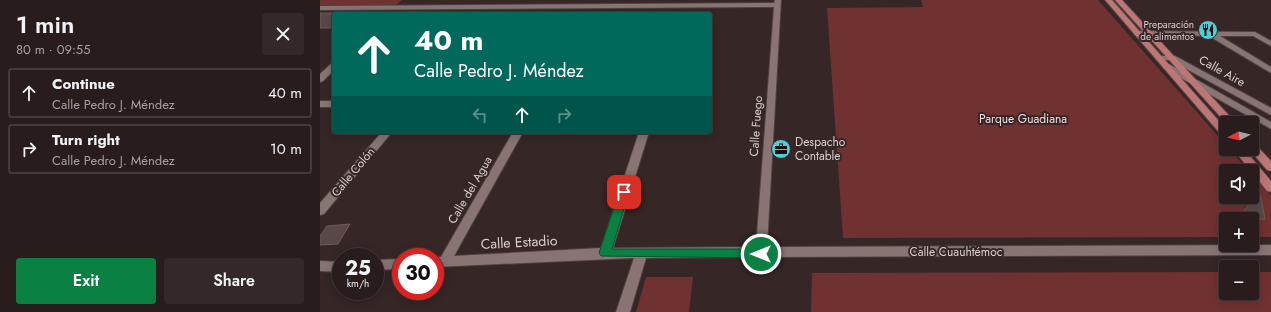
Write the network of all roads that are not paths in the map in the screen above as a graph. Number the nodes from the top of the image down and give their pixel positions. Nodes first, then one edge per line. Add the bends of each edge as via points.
1 (408, 0) edge
2 (547, 0) edge
3 (1108, 0) edge
4 (1118, 0) edge
5 (686, 3) edge
6 (778, 3) edge
7 (590, 6) junction
8 (400, 7) junction
9 (491, 7) junction
10 (541, 7) junction
11 (320, 8) edge
12 (394, 12) edge
13 (487, 12) edge
14 (587, 12) edge
15 (1137, 33) junction
16 (1149, 33) junction
17 (1210, 33) junction
18 (1271, 44) edge
19 (1159, 58) junction
20 (1172, 58) junction
21 (1166, 66) junction
22 (332, 68) edge
23 (1271, 71) edge
24 (320, 79) edge
25 (1194, 82) junction
26 (320, 104) edge
27 (332, 104) edge
28 (1271, 112) edge
29 (1225, 116) edge
30 (1271, 126) edge
31 (1219, 128) edge
32 (385, 134) edge
33 (517, 134) edge
34 (643, 134) edge
35 (1259, 154) edge
36 (1244, 156) edge
37 (1271, 167) edge
38 (1271, 188) edge
39 (320, 212) edge
40 (1271, 250) edge
41 (605, 253) junction
42 (641, 253) junction
43 (761, 254) junction
44 (444, 255) edge
45 (444, 262) edge
46 (332, 268) edge
47 (322, 270) edge
48 (623, 312) edge

1 - 8 street
2 - 10 street
3 - 15 main road
4 - 16 main road
5 - 6 street
5 - 7 street
6 - 43 street, Calle Fuego
7 - 10 street
7 - 14 street
8 - 9 street
8 - 11 street
8 - 12 street
9 - 10 street
9 - 13 street
15 - 16 street
15 - 19 main road
16 - 17 street
16 - 20 main road
17 - 18 street via 1255,34
17 - 23 street
19 - 20 street, Calle Aire
19 - 21 main road
20 - 25 main road
20 - 28 street, Calle Aire
21 - 25 street, Calle Aire
21 - 31 main road
22 - 24 street
25 - 29 main road
25 - 30 street, Calle Aire
26 - 27 street
32 - 39 street, Calle Colón
33 - 44 street, Calle del Agua
34 - 41 street
35 - 37 main road
36 - 38 main road
40 - 43 street, Calle Cuauhtémoc
41 - 42 street, Calle Estadio
41 - 45 street, Calle Estadio
42 - 43 street, Calle Cuauhtémoc
42 - 48 street
46 - 47 street

